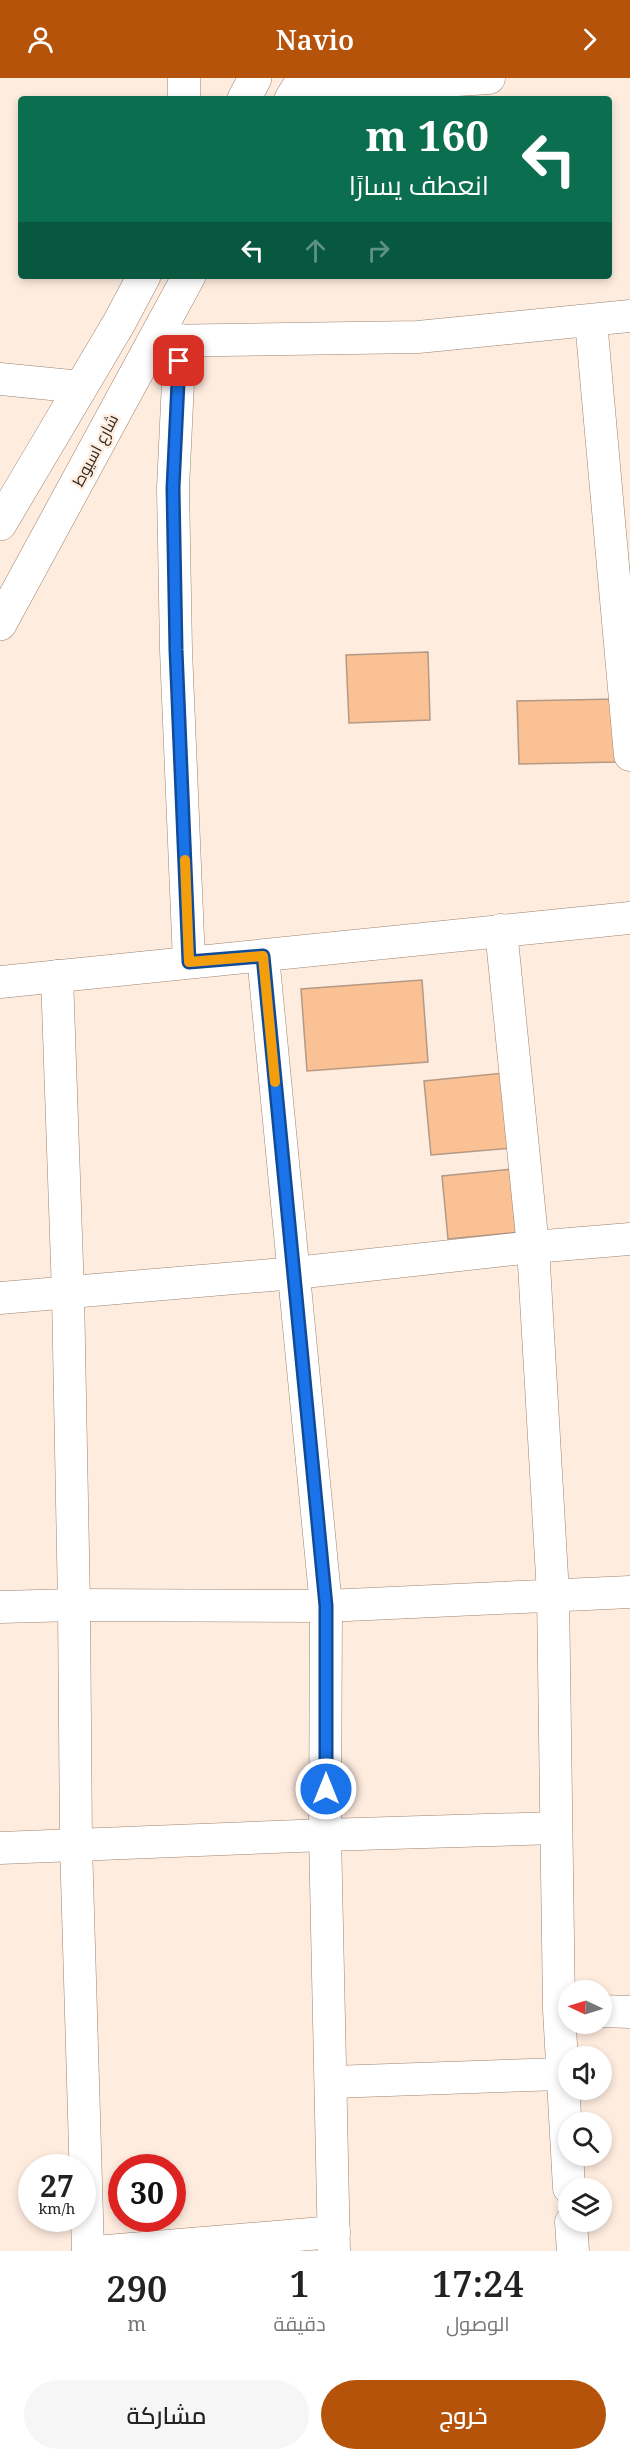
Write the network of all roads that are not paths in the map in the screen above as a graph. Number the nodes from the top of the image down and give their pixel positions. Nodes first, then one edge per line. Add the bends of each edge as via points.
1 (184, 78) edge
2 (255, 78) edge
3 (489, 78) edge
4 (297, 89) edge
5 (184, 96) edge
6 (246, 96) edge
7 (142, 279) edge
8 (188, 279) edge
9 (630, 316) edge
10 (591, 321) junction
11 (166, 340) junction
12 (0, 379) edge
13 (81, 387) junction
14 (0, 524) edge
15 (0, 624) edge
16 (630, 755) edge
17 (630, 918) edge
18 (501, 930) junction
19 (263, 956) junction
20 (189, 962) junction
21 (57, 976) junction
22 (0, 982) edge
23 (630, 1239) edge
24 (533, 1247) junction
25 (295, 1274) junction
26 (68, 1293) junction
27 (0, 1298) edge
28 (630, 1592) edge
29 (553, 1594) junction
30 (74, 1605) junction
31 (326, 1606) junction
32 (0, 1607) edge
33 (555, 1828) junction
34 (325, 1835) junction
35 (76, 1844) junction
36 (0, 1848) edge
37 (563, 1980) edge
38 (612, 2011) edge
39 (630, 2012) edge
40 (558, 2074) edge
41 (332, 2082) junction
42 (563, 2100) edge
43 (568, 2178) edge
44 (572, 2232) edge
45 (334, 2242) edge
46 (88, 2251) edge
47 (107, 2251) edge
48 (573, 2251) edge

1 - 5 street
2 - 6 street
3 - 4 street
7 - 13 street
8 - 11 street, شارع اسيوط
9 - 10 street
10 - 11 street via 418,337
10 - 16 street
11 - 15 street, شارع اسيوط via 69,500
11 - 20 street
12 - 13 street
13 - 14 street
17 - 18 street
18 - 19 street
18 - 24 street
19 - 20 street
19 - 25 street
20 - 21 street
21 - 22 street
21 - 26 street
23 - 24 street
24 - 25 street
24 - 29 street
25 - 26 street
25 - 31 street
26 - 27 street
26 - 30 street
28 - 29 street
29 - 31 street
29 - 33 street
30 - 31 street
30 - 32 street
30 - 35 street
31 - 34 street
33 - 34 street
33 - 37 street
34 - 35 street
34 - 41 street
35 - 36 street
35 - 46 street
38 - 39 street
40 - 41 street
41 - 45 street
42 - 43 street
44 - 48 street
45 - 47 street

